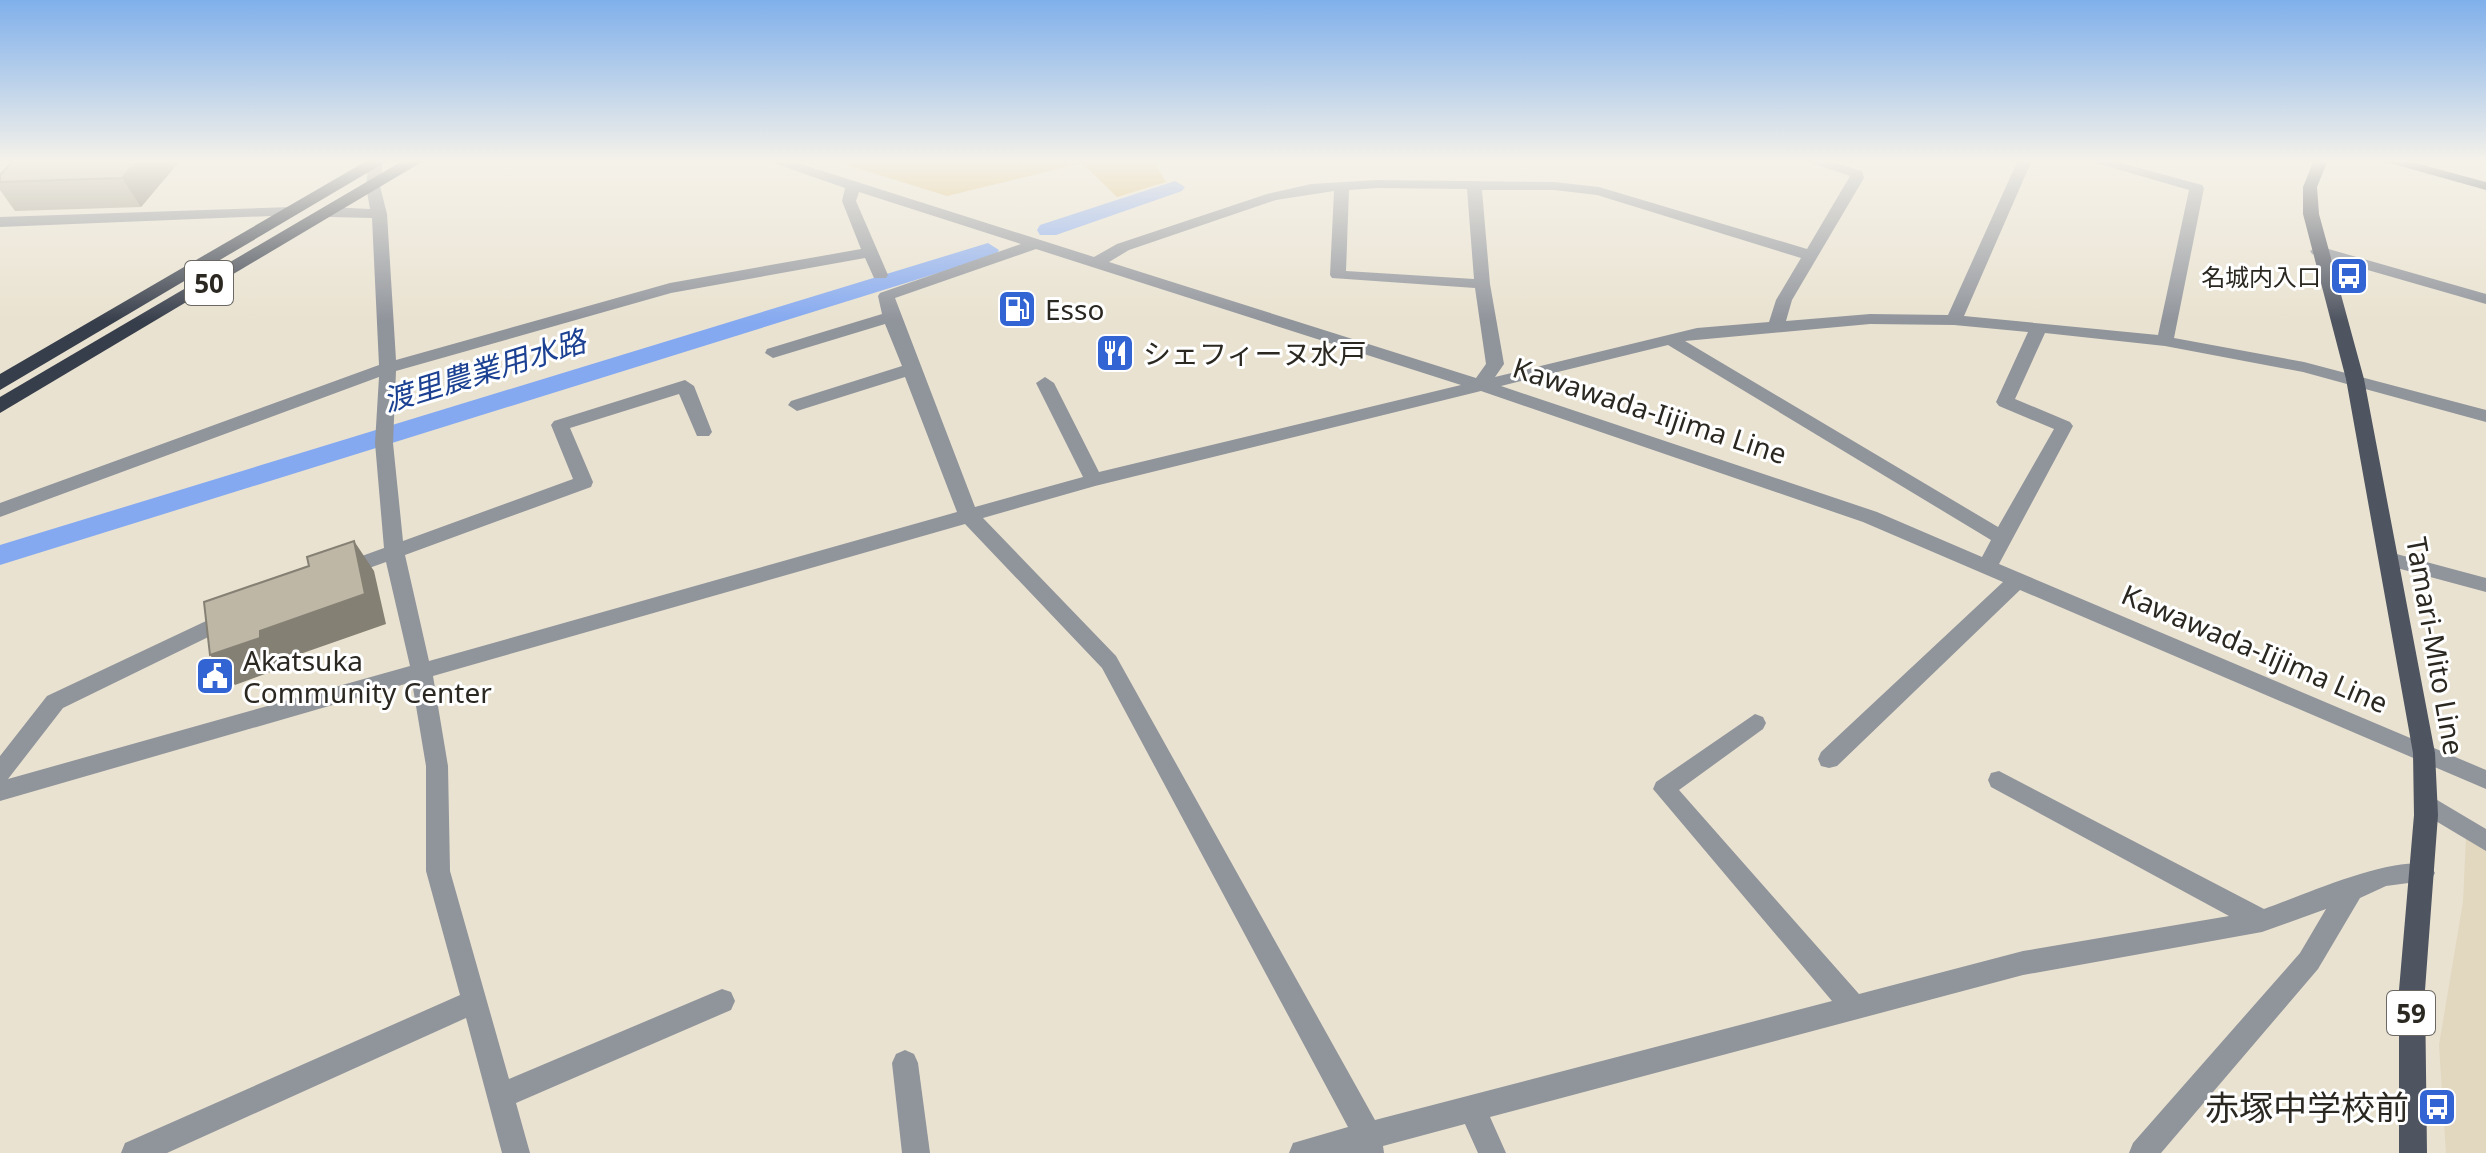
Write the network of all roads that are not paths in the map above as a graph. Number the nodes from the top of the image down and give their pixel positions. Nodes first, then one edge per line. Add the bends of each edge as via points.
1 (238, 214) edge
2 (288, 214) edge
3 (326, 214) edge
4 (374, 214) edge
5 (379, 214) joint
6 (854, 214) edge
7 (942, 214) edge
8 (1222, 214) edge
9 (1341, 214) edge
10 (1476, 214) edge
11 (1674, 214) edge
12 (1834, 214) edge
13 (2001, 214) edge
14 (2192, 214) edge
15 (2312, 214) edge
16 (0, 222) edge
17 (1036, 244) junction
18 (2318, 251) junction
19 (870, 252) junction
20 (1809, 255) junction
21 (1095, 263) junction
22 (880, 275) dead end
23 (1482, 284) junction
24 (2486, 299) edge
25 (891, 317) junction
26 (1954, 320) junction
27 (1776, 325) junction
28 (2039, 327) junction
29 (1670, 339) junction
30 (2165, 341) junction
31 (773, 353) dead end
32 (388, 368) junction
33 (911, 369) junction
34 (2355, 379) junction
35 (0, 383) edge
36 (1045, 383) dead end
37 (1480, 385) junction
38 (797, 405) dead end
39 (0, 406) edge
40 (2486, 416) edge
41 (703, 432) dead end
42 (1094, 480) junction
43 (0, 510) edge
44 (968, 515) junction
45 (2002, 538) junction
46 (394, 552) junction
47 (2389, 559) junction
48 (1988, 565) junction
49 (323, 577) edge
50 (2019, 579) junction
51 (2486, 585) edge
52 (244, 612) edge
53 (421, 670) junction
54 (1755, 723) dead end
55 (2424, 753) junction
56 (1829, 759) dead end
57 (0, 773) edge
58 (1999, 780) dead end
59 (2486, 780) edge
60 (0, 791) edge
61 (2427, 804) junction
62 (2486, 841) edge
63 (2423, 873) junction
64 (2351, 890) junction
65 (2262, 921) junction
66 (722, 1001) dead end
67 (473, 1002) junction
68 (1854, 1007) junction
69 (905, 1063) dead end
70 (501, 1096) junction
71 (1472, 1108) junction
72 (1369, 1144) edge
73 (135, 1153) edge
74 (516, 1153) edge
75 (916, 1153) edge
76 (1303, 1153) edge
77 (1492, 1153) edge
78 (2143, 1153) edge
79 (2413, 1153) edge

1 - 16 street
2 - 35 highway, 50
3 - 39 highway, 50
4 - 5 street
5 - 32 street
6 - 19 street
7 - 17 street, Kawawada-Iijima Line
8 - 21 street via 1123,247
9 - 23 street via 1338,275
10 - 23 street
11 - 20 street
12 - 20 street
13 - 26 street
14 - 30 street
15 - 18 main road, Tamari-Mito Line / 59
17 - 21 street, Kawawada-Iijima Line
17 - 25 street via 886,296
18 - 24 street
18 - 34 main road, Tamari-Mito Line / 59
19 - 22 street
19 - 32 street via 670,288
20 - 27 street
21 - 37 street, Kawawada-Iijima Line
23 - 37 street via 1495,364
25 - 31 street
25 - 33 street
26 - 27 street
26 - 28 street
27 - 29 street
28 - 30 street
28 - 45 street via 2005,402 2064,426
29 - 37 street
29 - 45 street
30 - 34 street
32 - 43 street
32 - 46 street via 384,433
33 - 38 street
33 - 44 street
34 - 40 street
34 - 47 main road, Tamari-Mito Line / 59
36 - 42 street
37 - 42 street
37 - 48 street, Kawawada-Iijima Line via 1751,474
41 - 46 street via 685,386 560,425 584,482
42 - 44 street
44 - 53 street
44 - 72 street via 1109,662
45 - 48 street
46 - 49 street
46 - 53 street
47 - 51 street
47 - 55 main road, Tamari-Mito Line / 59
48 - 50 street, Kawawada-Iijima Line
50 - 55 street, Kawawada-Iijima Line
50 - 56 street
52 - 57 street via 55,702
53 - 60 street
53 - 67 street via 437,766 438,871
54 - 68 street via 1664,789
55 - 59 street, Kawawada-Iijima Line
55 - 61 main road, Tamari-Mito Line / 59
58 - 65 street
61 - 62 street
61 - 63 main road, Tamari-Mito Line / 59
63 - 64 street via 2385,876
63 - 79 main road, Tamari-Mito Line / 59 via 2412,990
64 - 65 street
64 - 78 street via 2309,961
65 - 68 street via 2023,963
66 - 70 street
67 - 70 street
67 - 73 street
68 - 71 street
69 - 75 street
70 - 74 street
71 - 72 street
71 - 77 street
72 - 76 street

